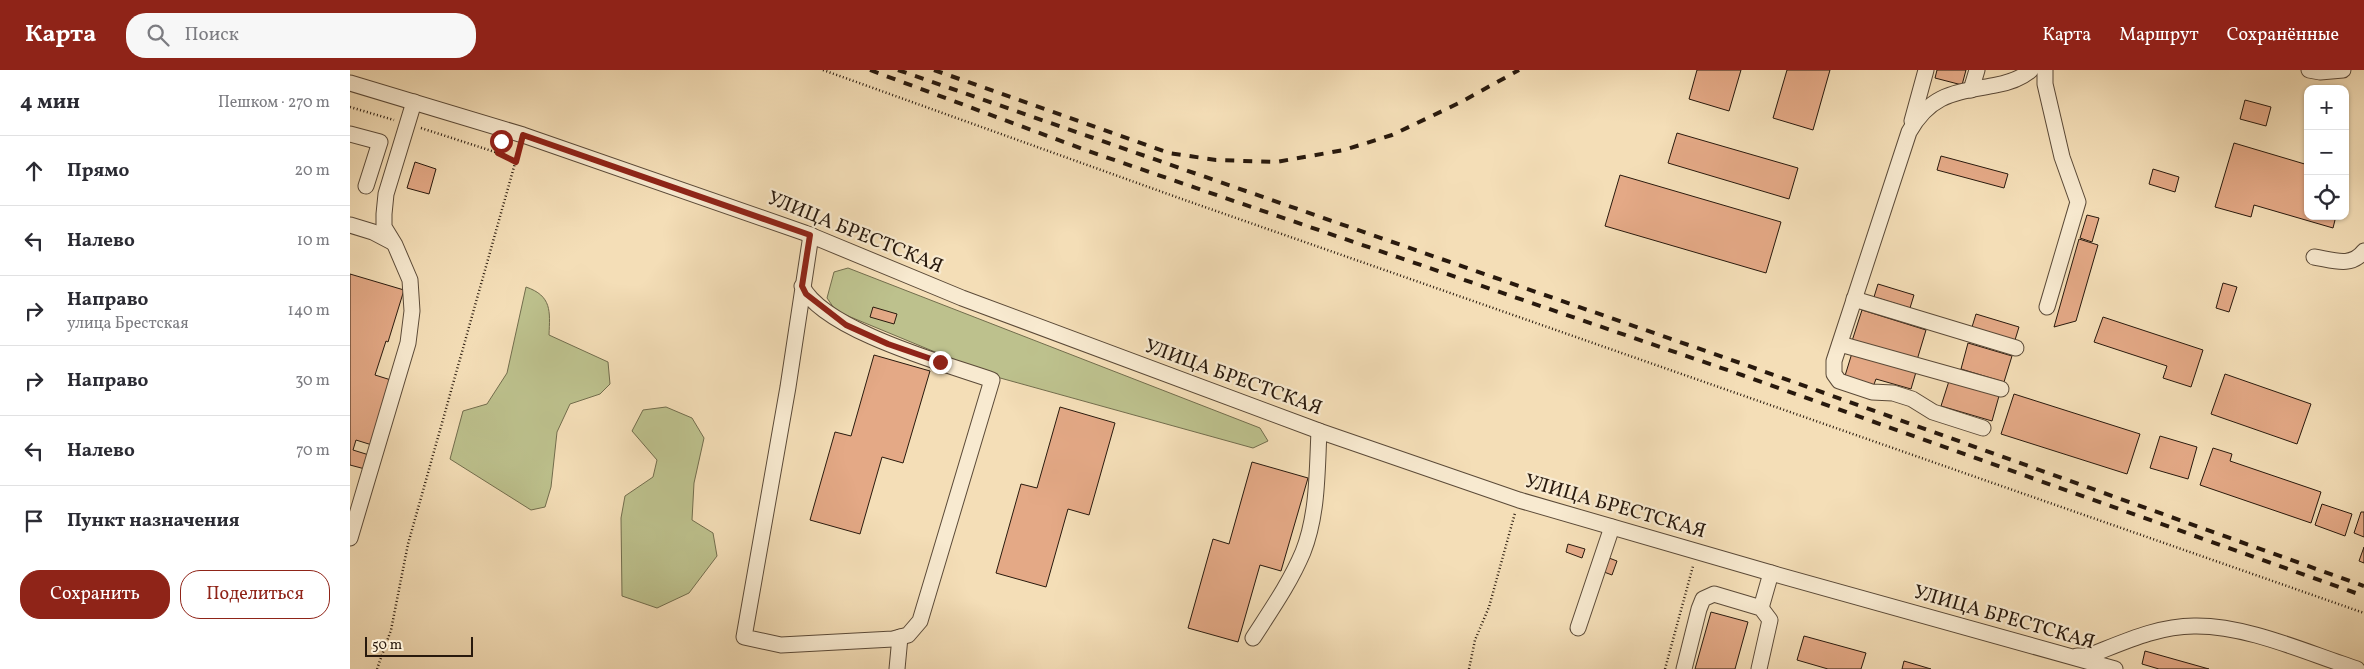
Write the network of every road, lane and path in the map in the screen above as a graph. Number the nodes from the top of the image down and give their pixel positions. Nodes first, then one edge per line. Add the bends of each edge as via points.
1 (823, 70) edge
2 (1977, 70) edge
3 (2031, 70) edge
4 (2045, 70) edge
5 (2309, 70) edge
6 (2343, 70) edge
7 (1925, 73) edge
8 (350, 83) edge
9 (1972, 90) junction
10 (1955, 93) junction
11 (414, 102) junction
12 (350, 107) edge
13 (408, 124) junction
14 (1909, 132) junction
15 (350, 134) edge
16 (523, 135) junction
17 (501, 141) dead end
18 (498, 153) junction
19 (516, 162) junction
20 (366, 186) dead end
21 (384, 214) junction
22 (356, 227) edge
23 (810, 235) junction
24 (395, 245) junction
25 (2364, 250) edge
26 (2314, 257) dead end
27 (802, 286) junction
28 (1854, 299) junction
29 (2046, 307) dead end
30 (1840, 344) junction
31 (2016, 348) dead end
32 (2001, 389) dead end
33 (1983, 428) dead end
34 (1319, 431) junction
35 (1519, 500) junction
36 (1612, 527) junction
37 (350, 538) edge
38 (1697, 552) junction
39 (1770, 573) junction
40 (1762, 608) junction
41 (2364, 613) edge
42 (1578, 628) dead end
43 (900, 637) junction
44 (1253, 638) dead end
45 (2068, 656) junction
46 (377, 669) edge
47 (897, 669) edge
48 (1468, 669) edge
49 (1665, 669) edge
50 (1684, 669) edge
51 (1759, 669) edge
52 (2115, 669) edge
53 (2357, 669) edge

1 - 41 path via 1197,205
2 - 9 street
3 - 9 street via 2007,83
4 - 29 street via 2045,84 2062,157 2078,202
5 - 6 street
7 - 10 street via 1936,88
7 - 14 street
8 - 11 street, УЛИЦА БРЕСТСКАЯ
9 - 10 street
10 - 14 street via 1932,103 1918,116
11 - 13 street
11 - 16 street, УЛИЦА БРЕСТСКАЯ
12 - 13 path
13 - 18 path
13 - 21 street via 386,194
14 - 28 street
15 - 20 street via 380,142
16 - 19 path
16 - 23 street, УЛИЦА БРЕСТСКАЯ
17 - 18 path
18 - 19 path
19 - 46 path via 408,544 391,630
21 - 22 street via 374,225
21 - 24 street via 384,227
22 - 24 street via 391,240
23 - 27 street
23 - 34 street, УЛИЦА БРЕСТСКАЯ via 962,298
24 - 37 street via 410,280 412,311 408,343
25 - 26 street via 2358,259 2349,263
27 - 43 street via 806,294 846,325 888,344 992,380 920,621 908,635
27 - 43 street via 788,387 744,637 781,644
28 - 30 street
28 - 31 street
30 - 32 street
30 - 33 street via 1834,361 1834,374 1839,381 1872,392 1893,393 1912,399 1933,412
34 - 35 street, УЛИЦА БРЕСТСКАЯ
34 - 44 street via 1314,507 1303,551 1288,585
35 - 36 street, УЛИЦА БРЕСТСКАЯ
35 - 48 path
36 - 38 street, УЛИЦА БРЕСТСКАЯ
36 - 42 street
38 - 39 street, УЛИЦА БРЕСТСКАЯ
38 - 49 path
39 - 40 street
39 - 45 street, УЛИЦА БРЕСТСКАЯ
40 - 50 street via 1714,594 1704,600
40 - 51 street via 1770,626
43 - 47 street
45 - 52 street, УЛИЦА БРЕСТСКАЯ
45 - 53 street via 2088,656 2151,632 2193,625 2257,636

